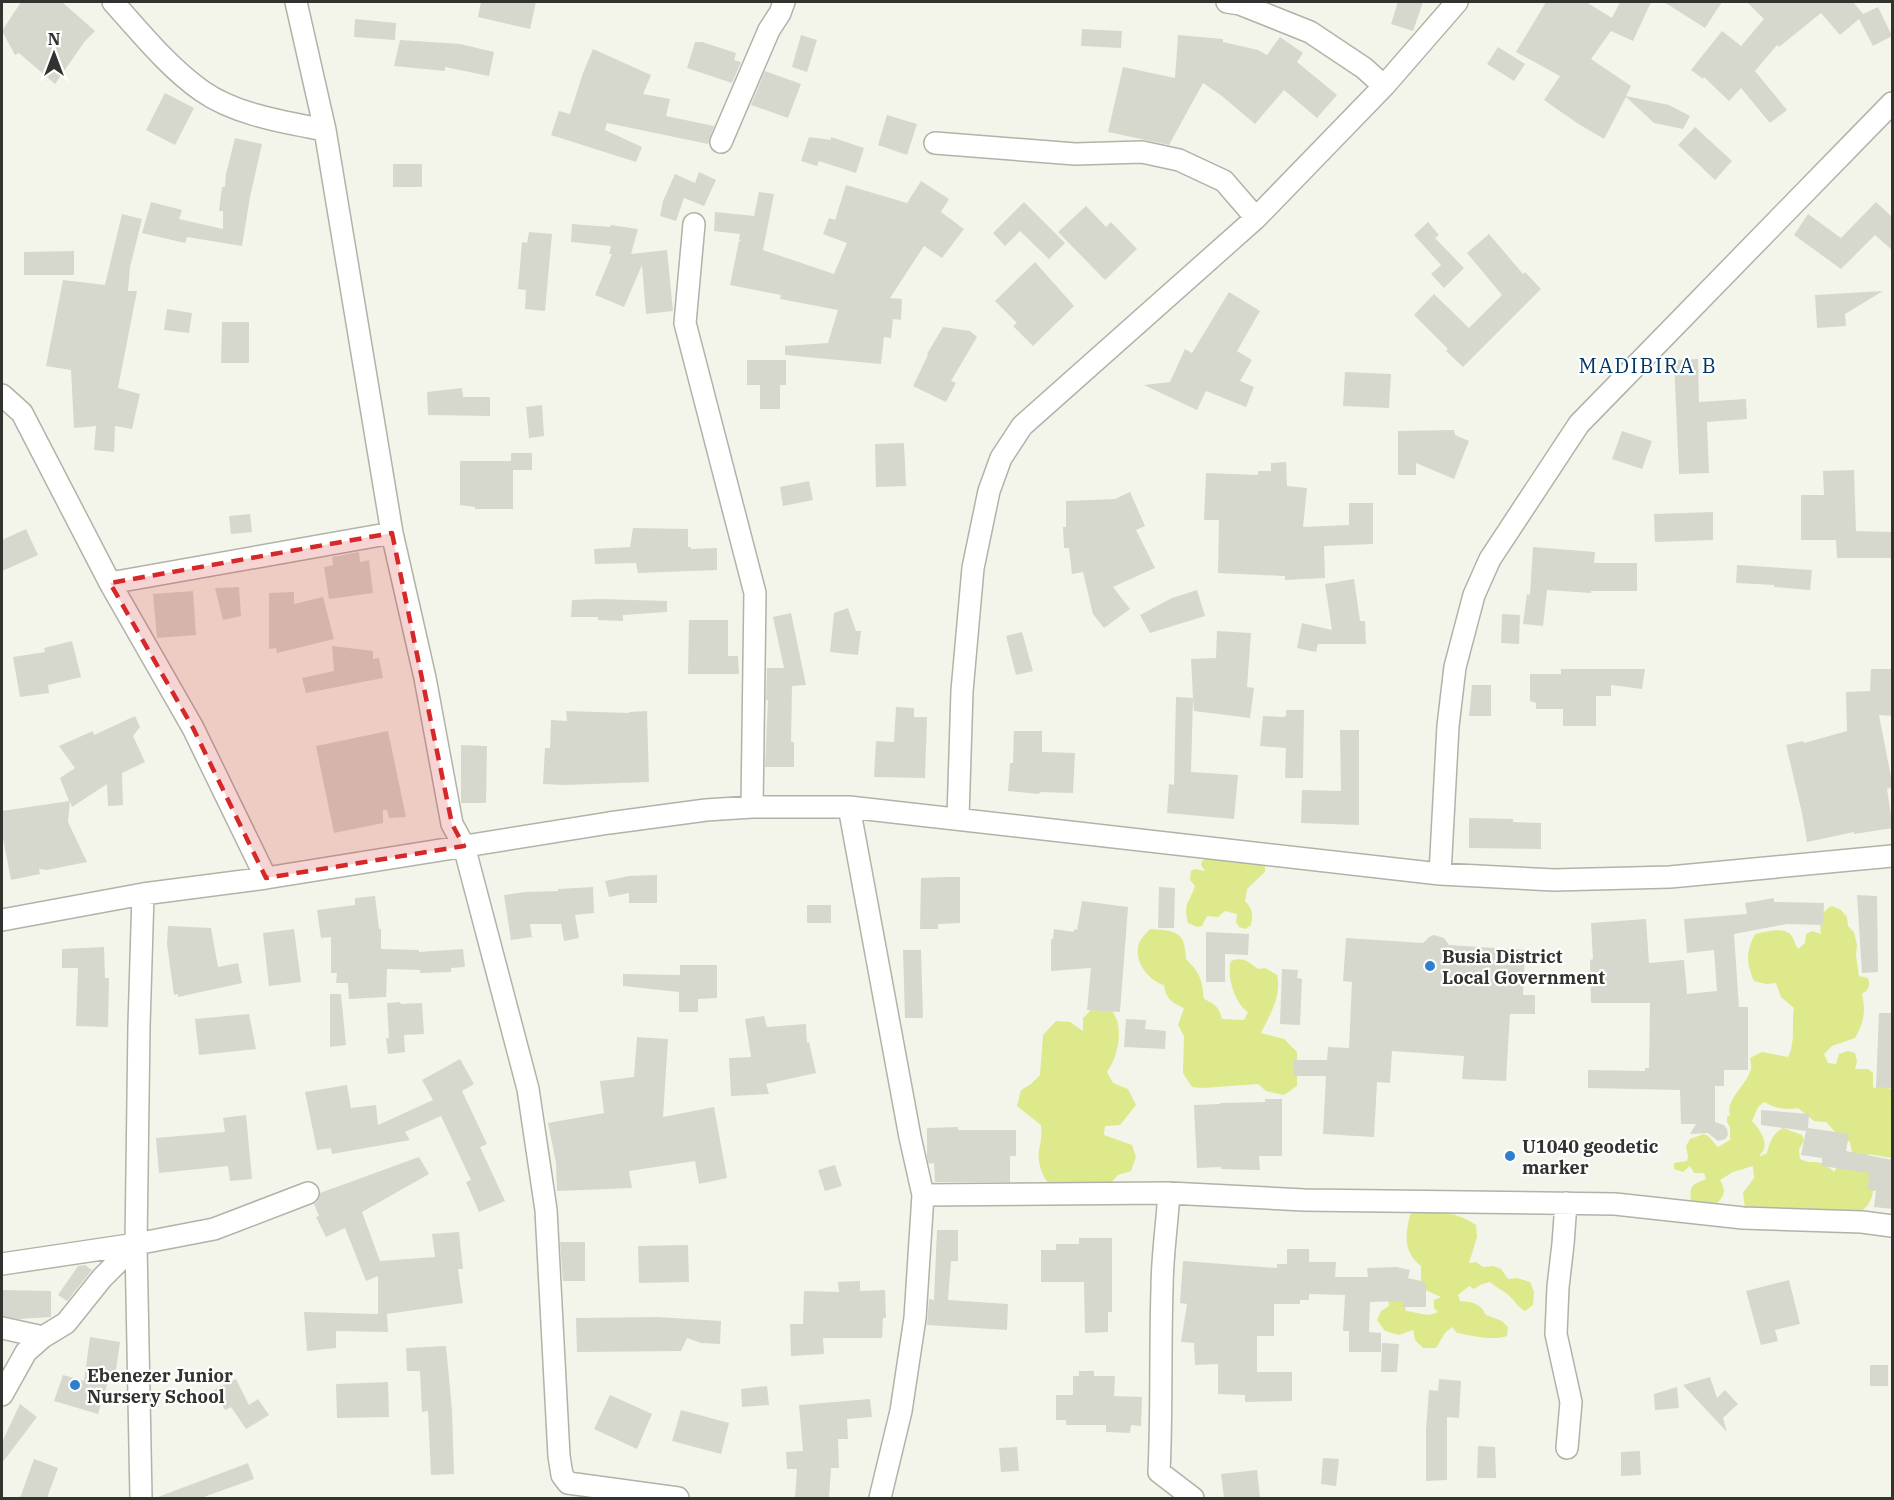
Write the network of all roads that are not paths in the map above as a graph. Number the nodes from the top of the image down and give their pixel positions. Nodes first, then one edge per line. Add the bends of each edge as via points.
1 (113, 2) edge
2 (296, 2) edge
3 (784, 2) edge
4 (1227, 2) edge
5 (1457, 2) edge
6 (1384, 86) junction
7 (1893, 103) edge
8 (325, 130) junction
9 (721, 142) dead end
10 (935, 143) dead end
11 (1256, 218) junction
12 (694, 224) dead end
13 (2, 395) edge
14 (392, 533) junction
15 (110, 583) junction
16 (752, 807) junction
17 (849, 807) junction
18 (958, 818) junction
19 (464, 846) junction
20 (1893, 856) edge
21 (1440, 874) junction
22 (266, 878) junction
23 (143, 894) junction
24 (2, 920) edge
25 (308, 1193) dead end
26 (1169, 1193) junction
27 (922, 1195) junction
28 (1566, 1203) junction
29 (1893, 1226) edge
30 (136, 1244) junction
31 (2, 1264) edge
32 (2, 1328) edge
33 (43, 1337) junction
34 (2, 1395) edge
35 (1567, 1448) dead end
36 (141, 1498) edge
37 (678, 1498) edge
38 (880, 1498) edge
39 (1193, 1498) edge

1 - 8 street via 202,91 262,117
2 - 8 street
3 - 9 street
4 - 6 street via 1310,32
5 - 6 street
6 - 11 street
7 - 21 street via 1579,424 1490,559 1474,595 1455,668
8 - 14 street
10 - 11 street via 1075,154 1142,152 1179,160 1224,181
11 - 18 street via 1022,426 1001,458 989,491 973,568 962,691
12 - 16 street via 685,322 755,593
13 - 15 street via 22,413
14 - 15 street
14 - 19 street via 425,678 452,824
15 - 22 street via 193,728
16 - 17 street
16 - 19 street via 609,823
17 - 18 street
17 - 27 street
18 - 21 street
19 - 22 street
19 - 37 street via 529,1100 546,1210 562,1475 568,1483
20 - 21 street via 1670,877 1554,880
22 - 23 street
23 - 24 street
23 - 30 street
25 - 30 street via 214,1228
26 - 27 street
26 - 28 street via 1304,1200
26 - 39 street via 1162,1286 1159,1472
27 - 38 street via 915,1318 901,1411
28 - 29 street
28 - 35 street via 1556,1334 1570,1402
30 - 31 street
30 - 33 street via 66,1323
30 - 36 street
32 - 33 street
33 - 34 street via 26,1352

